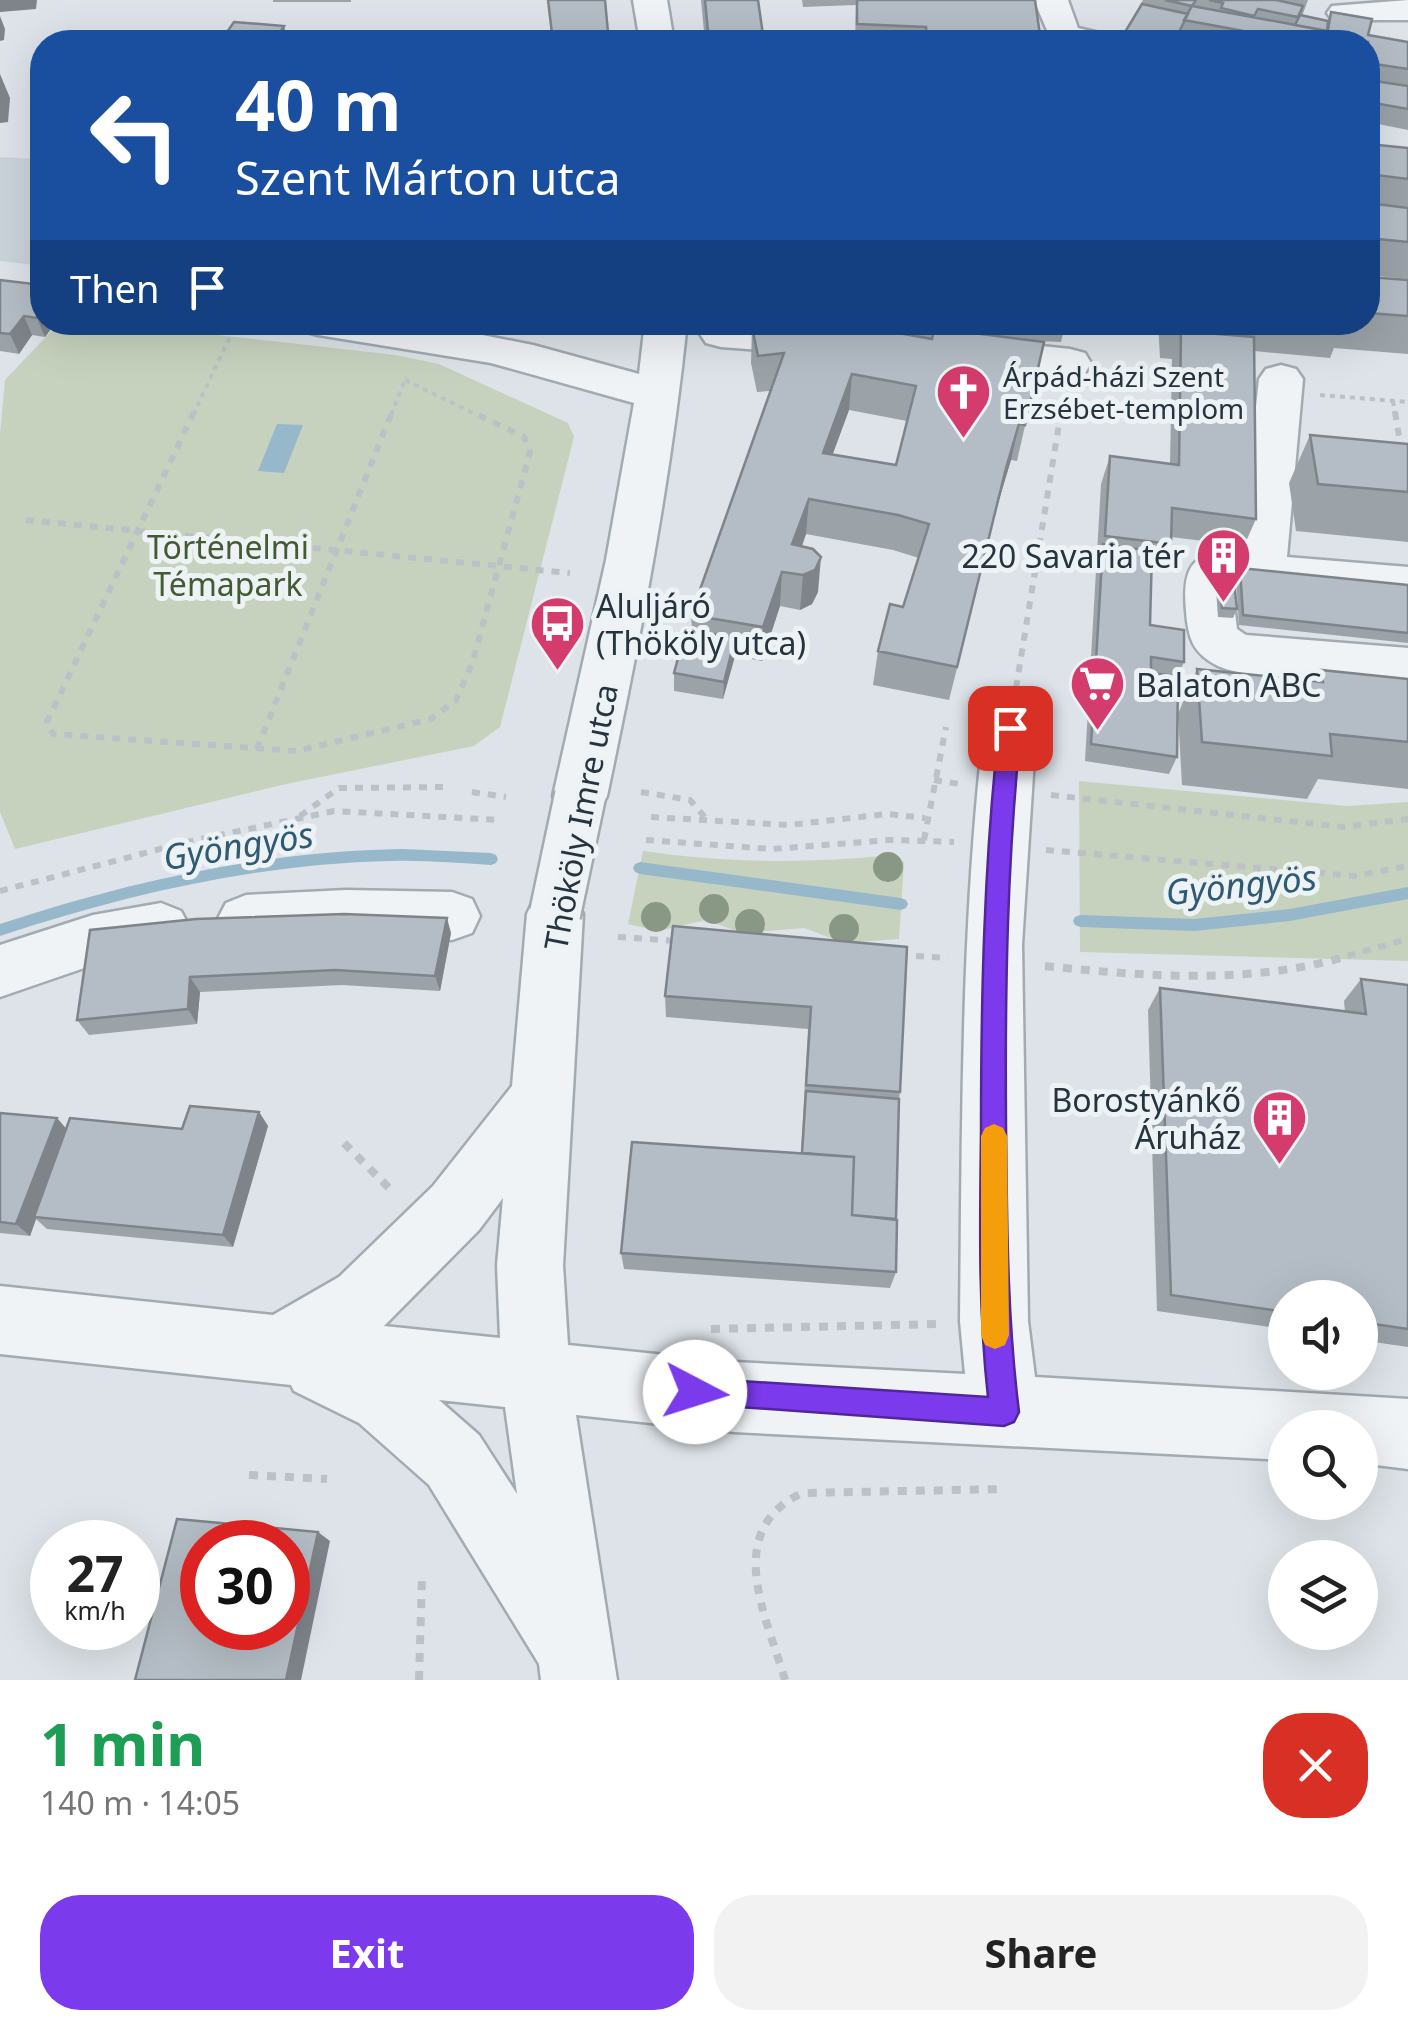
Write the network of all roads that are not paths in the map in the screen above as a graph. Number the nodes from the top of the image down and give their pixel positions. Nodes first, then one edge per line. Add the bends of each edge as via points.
1 (650, 0) edge
2 (1051, 0) edge
3 (1087, 0) edge
4 (1408, 10) edge
5 (1344, 13) edge
6 (655, 30) edge
7 (1069, 30) edge
8 (1078, 30) edge
9 (418, 335) edge
10 (665, 335) edge
11 (735, 335) edge
12 (872, 345) edge
13 (929, 348) edge
14 (1070, 363) road end
15 (1281, 385) road end
16 (660, 396) junction
17 (1262, 573) junction
18 (1408, 585) edge
19 (1408, 667) edge
20 (1010, 728) road end
21 (452, 916) dead end
22 (0, 971) edge
23 (542, 1096) junction
24 (0, 1320) edge
25 (279, 1349) junction
26 (536, 1376) junction
27 (1004, 1412) junction
28 (1268, 1424) edge
29 (1378, 1430) edge
30 (1408, 1434) edge
31 (577, 1668) edge

1 - 6 street
2 - 7 street
3 - 8 street
4 - 5 street
9 - 16 street via 531,355
10 - 16 street, Thököly Imre utca
11 - 12 street
13 - 14 street
15 - 17 street
16 - 23 street, Thököly Imre utca, bridge via 630,571 556,914
17 - 18 street
17 - 19 street via 1223,569 1208,579 1214,638 1236,653
20 - 27 street via 993,945 994,1321
21 - 22 street via 346,914 130,931
23 - 25 street via 456,1208 363,1300
23 - 26 street, Thököly Imre utca via 530,1265
24 - 25 street
25 - 26 street
25 - 31 street via 384,1398 454,1460
26 - 27 street
26 - 31 street, Thököly Imre utca
27 - 28 street
29 - 30 street

